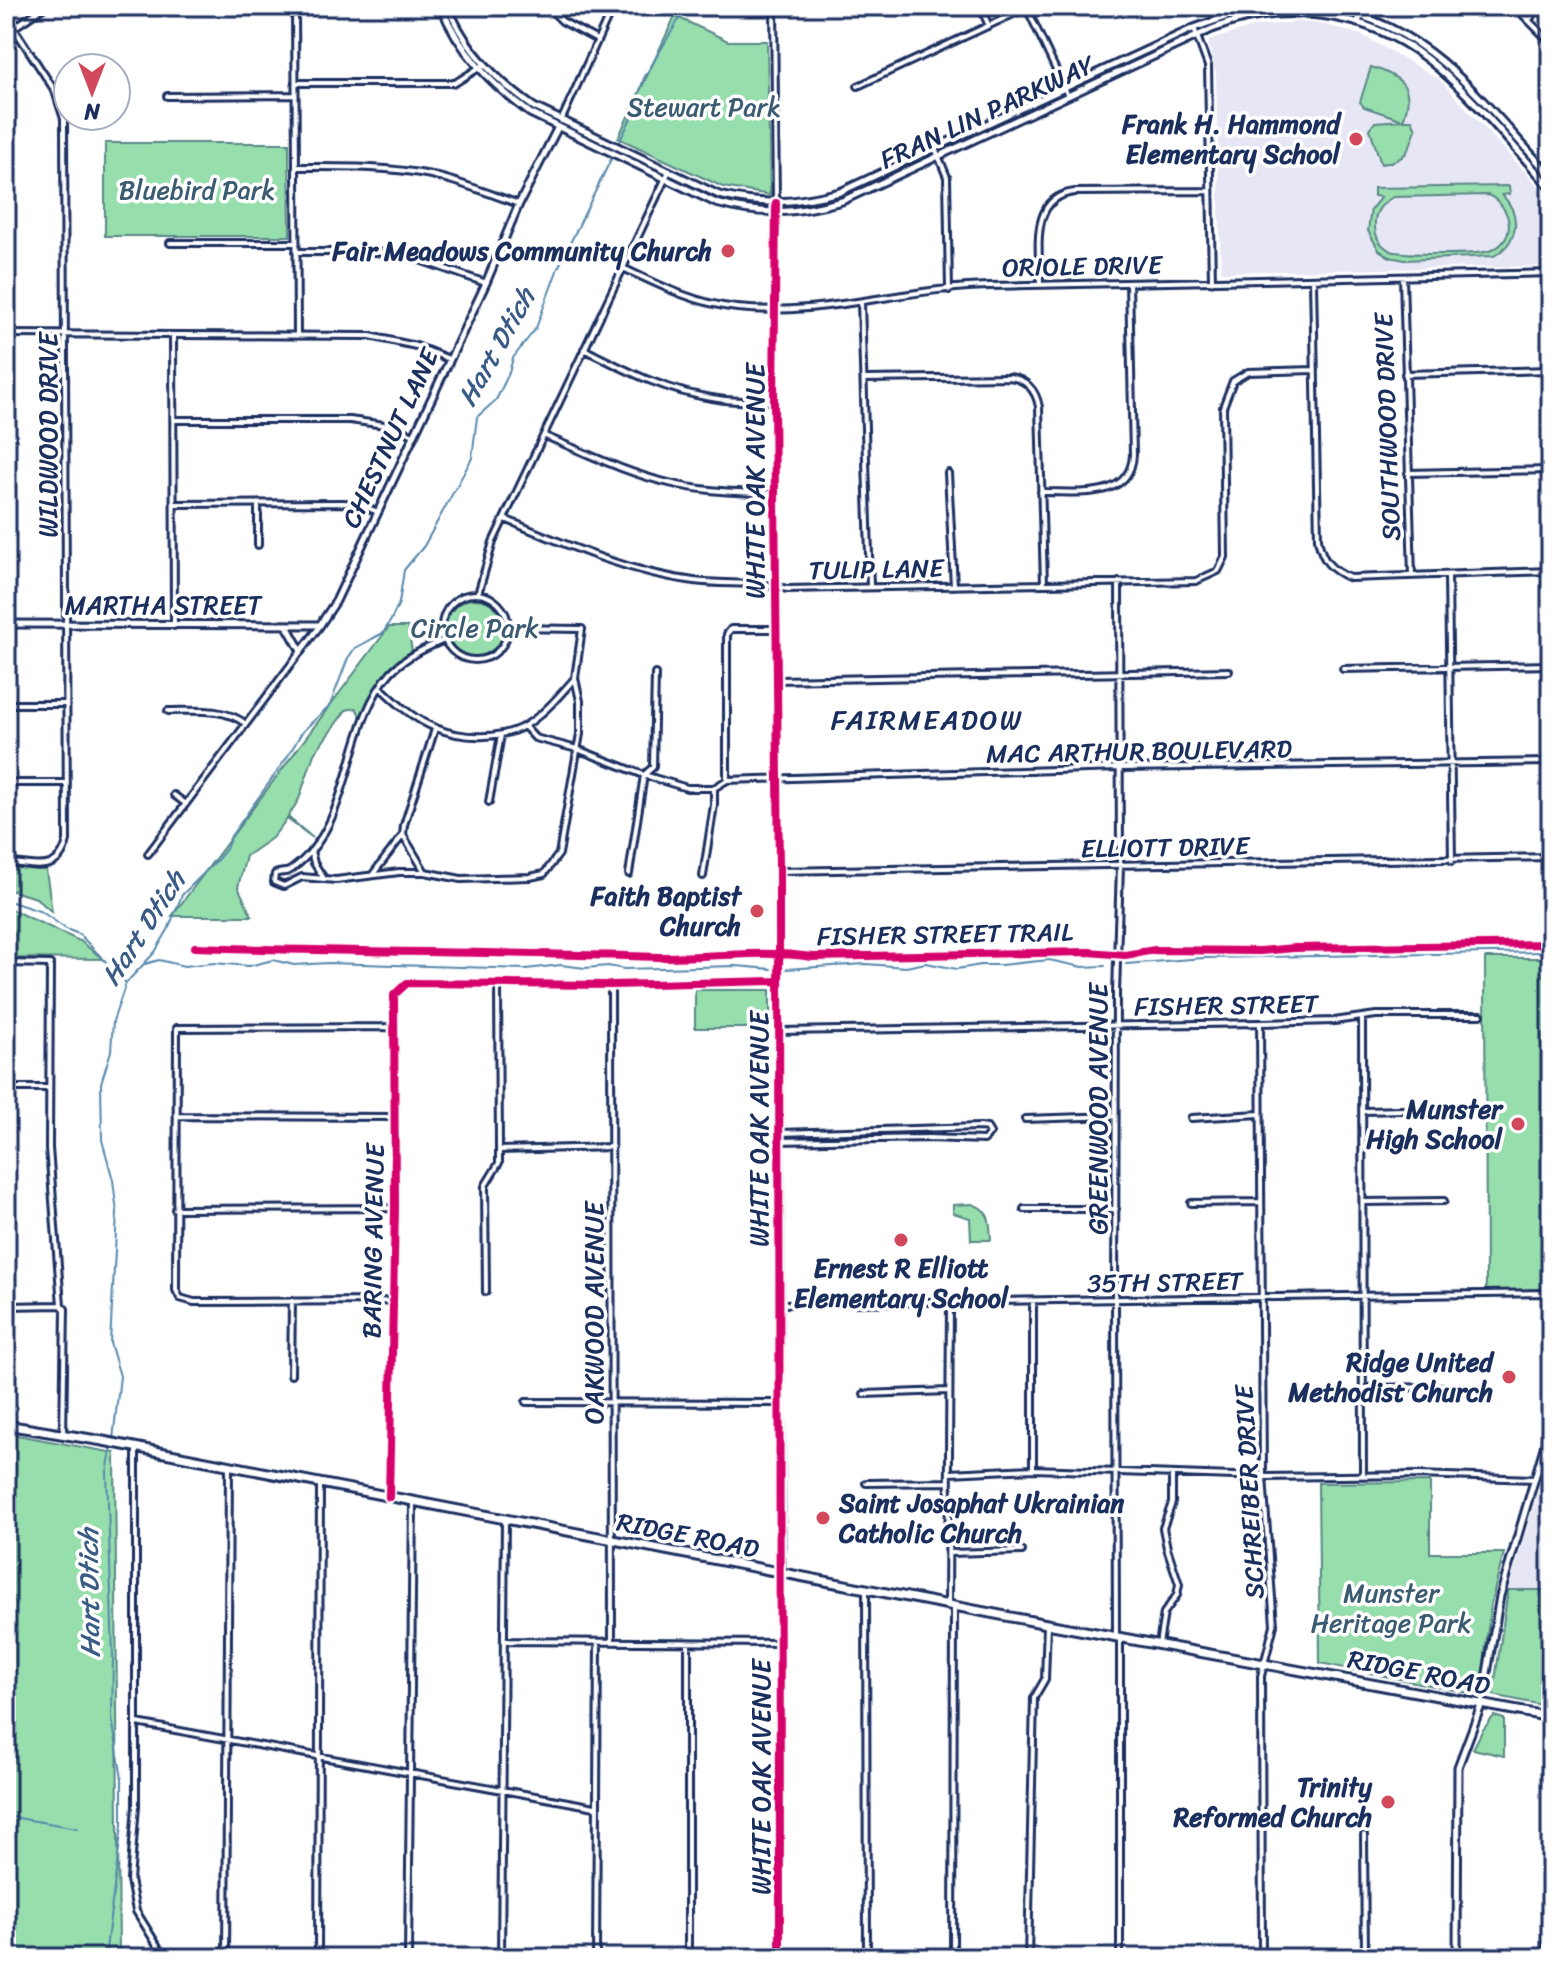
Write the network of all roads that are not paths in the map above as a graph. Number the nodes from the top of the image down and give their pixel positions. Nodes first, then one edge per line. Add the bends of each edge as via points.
1 (46, 6) edge
2 (295, 6) edge
3 (441, 6) edge
4 (448, 6) edge
5 (547, 6) edge
6 (613, 6) edge
7 (774, 6) edge
8 (980, 6) edge
9 (1276, 6) edge
10 (1314, 6) edge
11 (1366, 6) edge
12 (1514, 6) edge
13 (1539, 6) edge
14 (1029, 7) edge
15 (1357, 9) edge
16 (1363, 15) junction
17 (6, 16) edge
18 (1529, 20) junction
19 (1357, 23) junction
20 (989, 26) junction
21 (14, 28) junction
22 (1194, 28) junction
23 (6, 33) edge
24 (1197, 36) junction
25 (597, 40) junction
26 (1551, 43) edge
27 (481, 67) junction
28 (295, 83) junction
29 (858, 86) dead end
30 (1065, 89) junction
31 (295, 95) junction
32 (167, 96) dead end
33 (1068, 96) junction
34 (561, 121) junction
35 (557, 128) junction
36 (935, 148) junction
37 (939, 156) junction
38 (296, 167) junction
39 (669, 171) junction
40 (1551, 176) edge
41 (666, 179) junction
42 (1551, 188) edge
43 (1209, 191) junction
44 (776, 203) junction
45 (519, 204) junction
46 (776, 213) junction
47 (170, 243) dead end
48 (296, 243) junction
49 (296, 252) junction
50 (623, 268) junction
51 (1551, 273) edge
52 (1403, 278) junction
53 (1313, 280) junction
54 (1212, 282) junction
55 (486, 283) junction
56 (1129, 283) junction
57 (1040, 285) junction
58 (949, 290) junction
59 (861, 303) junction
60 (775, 310) junction
61 (6, 334) edge
62 (65, 334) junction
63 (173, 335) junction
64 (297, 335) junction
65 (584, 349) junction
66 (449, 359) junction
67 (1315, 370) junction
68 (1551, 370) edge
69 (1405, 374) junction
70 (864, 379) junction
71 (774, 402) junction
72 (175, 420) junction
73 (414, 435) junction
74 (545, 436) junction
75 (1551, 470) edge
76 (948, 473) dead end
77 (1408, 473) junction
78 (1041, 492) junction
79 (776, 494) junction
80 (174, 504) junction
81 (258, 504) junction
82 (378, 512) junction
83 (505, 519) junction
84 (258, 545) dead end
85 (1551, 571) edge
86 (1448, 575) junction
87 (1412, 576) junction
88 (1119, 582) junction
89 (1044, 584) junction
90 (776, 586) junction
91 (870, 586) junction
92 (954, 586) junction
93 (478, 594) junction
94 (6, 624) edge
95 (66, 624) junction
96 (286, 625) junction
97 (320, 625) junction
98 (174, 626) junction
99 (508, 628) junction
100 (776, 629) junction
101 (444, 640) junction
102 (301, 651) junction
103 (1551, 665) edge
104 (1451, 667) junction
105 (1343, 669) dead end
106 (1229, 671) dead end
107 (655, 674) dead end
108 (1120, 674) junction
109 (575, 678) junction
110 (777, 680) junction
111 (380, 687) junction
112 (6, 704) edge
113 (66, 704) junction
114 (168, 711) dead end
115 (246, 724) junction
116 (524, 726) junction
117 (436, 728) junction
118 (501, 735) junction
119 (577, 749) junction
120 (1551, 762) edge
121 (1452, 764) junction
122 (1120, 768) junction
123 (644, 775) junction
124 (776, 777) junction
125 (727, 780) junction
126 (6, 783) edge
127 (67, 783) junction
128 (714, 788) junction
129 (174, 795) dead end
130 (489, 802) dead end
131 (186, 804) junction
132 (403, 835) junction
133 (311, 851) junction
134 (148, 854) dead end
135 (1551, 857) edge
136 (1452, 861) junction
137 (6, 862) edge
138 (1120, 866) junction
139 (779, 871) junction
140 (425, 872) junction
141 (373, 874) junction
142 (629, 874) dead end
143 (703, 876) dead end
144 (323, 877) junction
145 (6, 963) edge
146 (778, 981) junction
147 (498, 984) junction
148 (611, 985) junction
149 (1481, 1015) dead end
150 (1362, 1017) junction
151 (1260, 1023) junction
152 (1116, 1025) junction
153 (393, 1027) junction
154 (779, 1031) junction
155 (6, 1088) edge
156 (49, 1088) junction
157 (1444, 1109) dead end
158 (1363, 1111) junction
159 (1260, 1114) junction
160 (176, 1116) junction
161 (1115, 1116) junction
162 (394, 1117) junction
163 (1191, 1118) dead end
164 (1025, 1119) dead end
165 (779, 1133) junction
166 (779, 1141) junction
167 (612, 1147) junction
168 (499, 1150) junction
169 (1444, 1201) dead end
170 (1260, 1202) junction
171 (1363, 1202) junction
172 (1191, 1203) dead end
173 (395, 1208) junction
174 (175, 1209) junction
175 (1024, 1209) dead end
176 (1116, 1209) junction
177 (486, 1292) dead end
178 (1551, 1293) edge
179 (1363, 1297) junction
180 (1261, 1298) junction
181 (292, 1301) junction
182 (393, 1301) junction
183 (1033, 1301) junction
184 (1115, 1301) junction
185 (950, 1302) junction
186 (780, 1304) junction
187 (61, 1305) junction
188 (6, 1306) edge
189 (291, 1375) dead end
190 (1442, 1387) dead end
191 (1363, 1388) junction
192 (949, 1391) junction
193 (864, 1394) dead end
194 (612, 1401) junction
195 (526, 1402) dead end
196 (780, 1403) junction
197 (1551, 1424) edge
198 (6, 1425) edge
199 (63, 1435) junction
200 (136, 1448) junction
201 (229, 1466) junction
202 (1033, 1469) junction
203 (1115, 1470) junction
204 (949, 1473) junction
205 (1172, 1474) junction
206 (1363, 1476) junction
207 (1263, 1477) junction
208 (1534, 1479) junction
209 (949, 1482) junction
210 (866, 1483) dead end
211 (320, 1484) junction
212 (389, 1497) junction
213 (413, 1502) junction
214 (505, 1520) junction
215 (614, 1541) junction
216 (1022, 1551) dead end
217 (949, 1553) junction
218 (781, 1573) junction
219 (866, 1588) junction
220 (951, 1605) junction
221 (1047, 1624) junction
222 (1118, 1637) junction
223 (504, 1641) junction
224 (598, 1642) junction
225 (612, 1642) junction
226 (688, 1643) junction
227 (781, 1643) junction
228 (1159, 1644) junction
229 (1263, 1663) junction
230 (1482, 1703) junction
231 (1550, 1717) edge
232 (136, 1723) junction
233 (227, 1739) junction
234 (319, 1756) junction
235 (409, 1772) junction
236 (501, 1790) junction
237 (595, 1807) junction
238 (1364, 1835) dead end
239 (165, 1958) edge
240 (226, 1958) edge
241 (318, 1958) edge
242 (408, 1958) edge
243 (501, 1958) edge
244 (596, 1958) edge
245 (688, 1958) edge
246 (780, 1958) edge
247 (867, 1958) edge
248 (953, 1958) edge
249 (1028, 1958) edge
250 (1120, 1958) edge
251 (1262, 1958) edge
252 (1365, 1958) edge
253 (1457, 1958) edge
254 (1546, 1958) edge

1 - 21 street
2 - 28 street
3 - 27 street, FRAN LIN PARKWAY via 460,45
4 - 27 street, FRAN LIN PARKWAY
5 - 25 street
6 - 25 street, CHESTNUT LANE
7 - 44 street, WHITE OAK AVENUE
8 - 20 street
9 - 22 street, FRAN LIN PARKWAY
10 - 15 street
11 - 16 street
12 - 18 street
13 - 18 street
14 - 20 street
14 - 30 street
15 - 16 street
15 - 19 street
16 - 19 street
16 - 40 street via 1430,51
17 - 21 street, WILDWOOD DRIVE
18 - 26 street
19 - 24 street, FRAN LIN PARKWAY via 1279,13 1235,21
19 - 42 street, FRAN LIN PARKWAY via 1386,33 1426,58
20 - 29 street
21 - 23 street
21 - 62 street, WILDWOOD DRIVE via 55,91 64,119
22 - 24 street
22 - 30 street, FRAN LIN PARKWAY
24 - 33 street, FRAN LIN PARKWAY
24 - 43 street via 1208,66
25 - 34 street, CHESTNUT LANE
27 - 28 street via 455,83
27 - 34 street, FRAN LIN PARKWAY
27 - 35 street, FRAN LIN PARKWAY via 503,93
28 - 31 street
30 - 33 street
30 - 36 street, FRAN LIN PARKWAY
31 - 32 street
31 - 38 street
33 - 37 street, FRAN LIN PARKWAY
34 - 35 street, CHESTNUT LANE
34 - 39 street, FRAN LIN PARKWAY
35 - 41 street, FRAN LIN PARKWAY
35 - 45 street, CHESTNUT LANE
36 - 37 street
36 - 44 street, FRAN LIN PARKWAY via 840,192
37 - 46 street, FRAN LIN PARKWAY via 842,201
37 - 58 street via 947,177
38 - 45 street via 398,169 461,183
38 - 48 street
39 - 41 street
39 - 44 street, FRAN LIN PARKWAY via 719,195
41 - 46 street, FRAN LIN PARKWAY via 716,203
41 - 50 street
43 - 54 street
43 - 57 street via 1075,192 1055,198 1040,225
44 - 46 street, WHITE OAK AVENUE
45 - 55 street, CHESTNUT LANE
46 - 60 street, WHITE OAK AVENUE
47 - 48 street
48 - 49 street
49 - 55 street via 389,254
49 - 64 street
50 - 60 street, ORIOLE DRIVE via 703,301
50 - 65 street
51 - 52 street, ORIOLE DRIVE
52 - 53 street, ORIOLE DRIVE
52 - 69 street, SOUTHWOOD DRIVE
53 - 54 street, ORIOLE DRIVE
53 - 67 street
54 - 56 street, ORIOLE DRIVE
55 - 66 street, CHESTNUT LANE
56 - 57 street, ORIOLE DRIVE
56 - 78 street via 1129,473 1104,491
57 - 58 street, ORIOLE DRIVE
58 - 59 street, ORIOLE DRIVE
59 - 60 street, ORIOLE DRIVE
59 - 70 street
60 - 71 street, WHITE OAK AVENUE
61 - 62 street
62 - 63 street
62 - 95 street, WILDWOOD DRIVE
63 - 64 street
63 - 72 street
64 - 66 street via 370,336
65 - 71 street via 653,383 688,393
65 - 74 street
66 - 73 street, CHESTNUT LANE
67 - 87 street via 1322,556 1335,572 1350,578
67 - 88 street, TULIP LANE via 1248,372 1226,393 1227,549 1222,564 1196,581
68 - 69 street
69 - 77 street, SOUTHWOOD DRIVE
70 - 78 street via 1016,378 1030,387 1039,407
70 - 91 street
71 - 79 street, WHITE OAK AVENUE
72 - 73 street via 350,420
72 - 80 street
73 - 82 street, CHESTNUT LANE
74 - 79 street via 669,484
74 - 83 street
75 - 77 street
76 - 92 street
77 - 87 street, SOUTHWOOD DRIVE
78 - 89 street
79 - 90 street, WHITE OAK AVENUE
80 - 81 street
80 - 98 street
81 - 82 street via 358,504
81 - 84 street
82 - 97 street, CHESTNUT LANE
83 - 90 street, TULIP LANE via 598,558 650,573
83 - 93 street
85 - 86 street
86 - 87 street
86 - 104 street
88 - 89 street, TULIP LANE
88 - 108 street, GREENWOOD AVENUE
89 - 92 street, TULIP LANE
90 - 91 street, TULIP LANE
90 - 100 street, WHITE OAK AVENUE
91 - 92 street, TULIP LANE
93 - 99 street via 500,605
93 - 101 street via 460,597 446,610
94 - 95 street, MARTHA STREET
95 - 98 street, MARTHA STREET
95 - 113 street, WILDWOOD DRIVE
96 - 97 street, MARTHA STREET
96 - 98 street, MARTHA STREET
96 - 102 street
97 - 102 street, CHESTNUT LANE
99 - 101 street via 497,652 481,660 463,658
99 - 109 street via 582,629
100 - 110 street, WHITE OAK AVENUE
100 - 125 street via 731,629 727,634
101 - 111 street via 405,660
102 - 115 street, CHESTNUT LANE
103 - 104 street
104 - 105 street
104 - 121 street
106 - 108 street
107 - 123 street via 653,767
108 - 110 street
108 - 122 street, GREENWOOD AVENUE
109 - 116 street
109 - 119 street via 580,701
110 - 124 street, WHITE OAK AVENUE
111 - 117 street
111 - 133 street via 335,808
112 - 113 street
113 - 127 street, WILDWOOD DRIVE
114 - 115 street via 223,712
115 - 131 street, CHESTNUT LANE
116 - 118 street
116 - 119 street via 535,738
117 - 118 street
117 - 132 street
118 - 130 street
119 - 123 street
119 - 140 street via 559,854 544,874 461,879
120 - 121 street, MAC ARTHUR BOULEVARD
121 - 122 street, MAC ARTHUR BOULEVARD
121 - 136 street
122 - 124 street, MAC ARTHUR BOULEVARD
122 - 138 street, GREENWOOD AVENUE
123 - 128 street via 687,788
123 - 142 street
124 - 125 street, MAC ARTHUR BOULEVARD
124 - 139 street, WHITE OAK AVENUE
125 - 128 street
126 - 127 street
127 - 137 street, WILDWOOD DRIVE via 67,840 61,858 40,866
128 - 143 street
129 - 131 street
131 - 134 street, CHESTNUT LANE
132 - 140 street
132 - 141 street
133 - 144 street
133 - 144 street via 294,869 275,874 274,882 284,886 302,877
135 - 136 street, ELLIOTT DRIVE
136 - 138 street, ELLIOTT DRIVE
138 - 139 street, ELLIOTT DRIVE
138 - 152 street, GREENWOOD AVENUE
139 - 146 street, WHITE OAK AVENUE
140 - 141 street
141 - 144 street
145 - 156 street via 50,964
146 - 148 street
146 - 154 street, WHITE OAK AVENUE
147 - 148 street
147 - 153 street, BARING AVENUE via 407,983 394,995
147 - 168 street
148 - 167 street, OAKWOOD AVENUE
149 - 150 street, FISHER STREET
150 - 151 street, FISHER STREET
150 - 158 street
151 - 152 street, FISHER STREET
151 - 159 street, SCHREIBER DRIVE
152 - 154 street, FISHER STREET
152 - 161 street, GREENWOOD AVENUE
153 - 160 street via 177,1028
153 - 162 street, BARING AVENUE
154 - 165 street, WHITE OAK AVENUE
155 - 156 street
156 - 187 street
157 - 158 street
158 - 171 street
159 - 163 street
159 - 170 street, SCHREIBER DRIVE
160 - 162 street
160 - 174 street
161 - 164 street
161 - 176 street, GREENWOOD AVENUE
162 - 173 street, BARING AVENUE
165 - 166 street, WHITE OAK AVENUE
165 - 166 street via 980,1127 990,1133 984,1140
166 - 186 street, WHITE OAK AVENUE
167 - 168 street
167 - 194 street, OAKWOOD AVENUE
168 - 177 street via 499,1163 485,1186
169 - 171 street
170 - 172 street
170 - 180 street, SCHREIBER DRIVE
171 - 179 street
173 - 174 street
173 - 182 street, BARING AVENUE
174 - 181 street via 180,1298
175 - 176 street
176 - 184 street, GREENWOOD AVENUE
178 - 179 street, 35TH STREET
179 - 180 street, 35TH STREET
179 - 191 street
180 - 184 street, 35TH STREET
180 - 207 street, SCHREIBER DRIVE
181 - 182 street
181 - 189 street
182 - 212 street, BARING AVENUE
183 - 184 street, 35TH STREET
183 - 185 street, 35TH STREET
183 - 202 street
184 - 203 street, GREENWOOD AVENUE
185 - 186 street, 35TH STREET
185 - 192 street
186 - 196 street, WHITE OAK AVENUE
187 - 188 street
187 - 199 street
190 - 191 street
191 - 206 street
192 - 193 street
192 - 204 street
194 - 195 street
194 - 196 street
194 - 215 street, OAKWOOD AVENUE
196 - 218 street, WHITE OAK AVENUE
197 - 208 street
198 - 199 main road, RIDGE ROAD
199 - 200 main road, RIDGE ROAD
200 - 201 main road, RIDGE ROAD
200 - 232 street
201 - 211 main road, RIDGE ROAD
201 - 233 street
202 - 203 street
202 - 204 street
203 - 205 street
203 - 222 street, GREENWOOD AVENUE
204 - 209 street
205 - 207 street
205 - 228 street via 1172,1503 1163,1528 1179,1584 1164,1613
206 - 207 street
206 - 208 street
207 - 229 street, SCHREIBER DRIVE via 1274,1625
208 - 230 street via 1500,1596
209 - 210 street
209 - 217 street
211 - 212 main road, RIDGE ROAD
211 - 234 street
212 - 213 main road, RIDGE ROAD
213 - 214 main road, RIDGE ROAD
213 - 235 street
214 - 215 main road, RIDGE ROAD
214 - 223 street
215 - 218 main road, RIDGE ROAD
215 - 225 street, OAKWOOD AVENUE
216 - 217 street
217 - 220 street
218 - 219 main road, RIDGE ROAD
218 - 227 street, WHITE OAK AVENUE
219 - 220 main road, RIDGE ROAD
219 - 247 street
220 - 221 main road, RIDGE ROAD
220 - 248 street
221 - 222 main road, RIDGE ROAD
221 - 249 street via 1045,1679 1034,1698
222 - 228 main road, RIDGE ROAD
222 - 250 street, GREENWOOD AVENUE
223 - 224 street
223 - 236 street
224 - 225 street
224 - 237 street
225 - 226 street
226 - 227 street
226 - 245 street
227 - 246 street, WHITE OAK AVENUE
228 - 229 main road, RIDGE ROAD
229 - 230 main road, RIDGE ROAD
229 - 251 street, SCHREIBER DRIVE
230 - 231 main road, RIDGE ROAD
230 - 253 street via 1458,1767
231 - 254 street
232 - 233 street
232 - 239 street via 131,1890 136,1911
233 - 234 street
233 - 240 street
234 - 235 street
234 - 241 street
235 - 236 street
235 - 242 street
236 - 237 street
236 - 243 street
237 - 244 street
238 - 252 street

